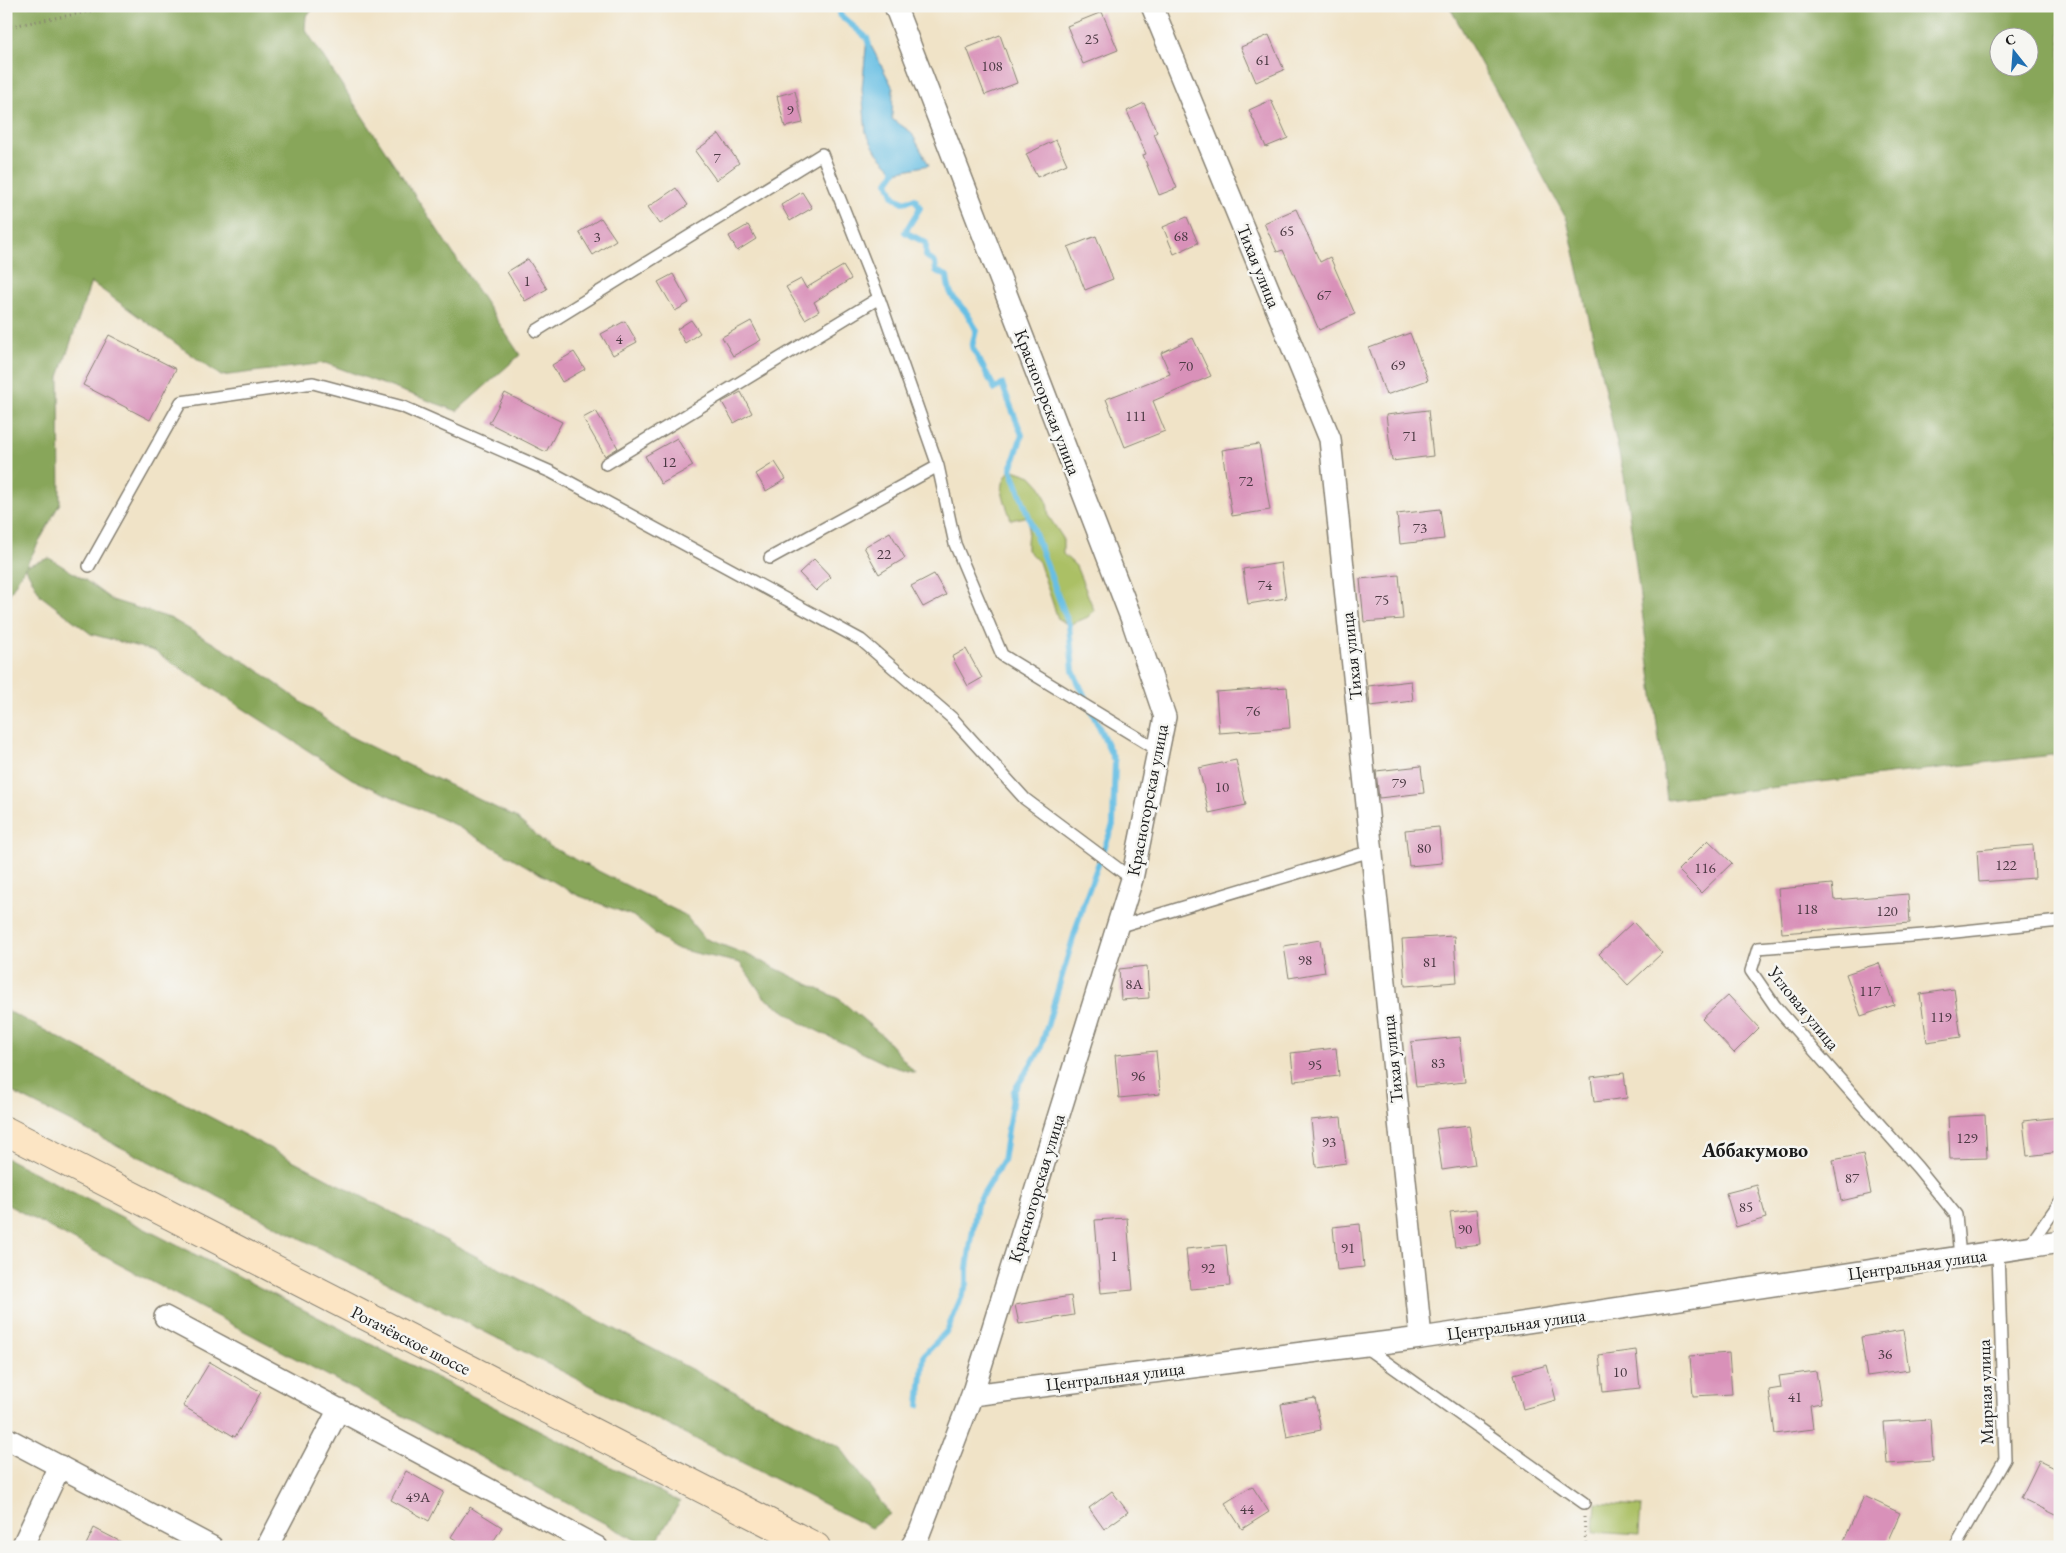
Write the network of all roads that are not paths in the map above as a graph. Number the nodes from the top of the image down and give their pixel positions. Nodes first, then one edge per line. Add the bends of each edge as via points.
1 (895, 6) edge
2 (1152, 6) edge
3 (879, 298) junction
4 (536, 330) dead end
5 (606, 464) dead end
6 (938, 466) junction
7 (770, 558) dead end
8 (89, 566) dead end
9 (1158, 750) junction
10 (1371, 851) junction
11 (1132, 879) junction
12 (2060, 921) edge
13 (1117, 927) junction
14 (6, 1132) edge
15 (2060, 1202) edge
16 (2060, 1242) edge
17 (2028, 1247) junction
18 (1998, 1252) junction
19 (1960, 1257) junction
20 (165, 1316) dead end
21 (1421, 1338) junction
22 (1362, 1344) junction
23 (972, 1395) junction
24 (339, 1409) junction
25 (6, 1438) edge
26 (60, 1466) junction
27 (1584, 1504) road end
28 (22, 1547) edge
29 (212, 1547) edge
30 (267, 1547) edge
31 (596, 1547) edge
32 (816, 1547) edge
33 (911, 1547) edge
34 (1955, 1547) edge

1 - 9 street, Красногорская улица via 1132,620 1165,717
2 - 10 street, Тихая улица via 1330,439
3 - 4 lane via 822,154
3 - 5 lane
3 - 6 lane
6 - 7 lane
6 - 9 lane via 956,544 1002,655
8 - 11 lane via 181,402 313,383 403,407 551,472 861,640 952,718 1024,798
9 - 11 street, Красногорская улица
10 - 13 lane
10 - 21 street, Тихая улица
11 - 13 street, Красногорская улица
12 - 19 lane, Угловая улица via 1758,948 1750,971 1775,1006 1956,1215
13 - 23 street, Красногорская улица
14 - 32 main road, Рогачёвское шоссе
15 - 17 lane
16 - 17 street, Центральная улица
17 - 18 street, Центральная улица
18 - 19 street, Центральная улица
18 - 34 lane, Мирная улица via 2005,1459
19 - 21 street, Центральная улица
20 - 24 street
21 - 22 street, Центральная улица
22 - 23 street, Центральная улица
22 - 27 lane
23 - 33 street, Красногорская улица
24 - 30 street
24 - 31 street
25 - 26 street
26 - 28 street
26 - 29 street

